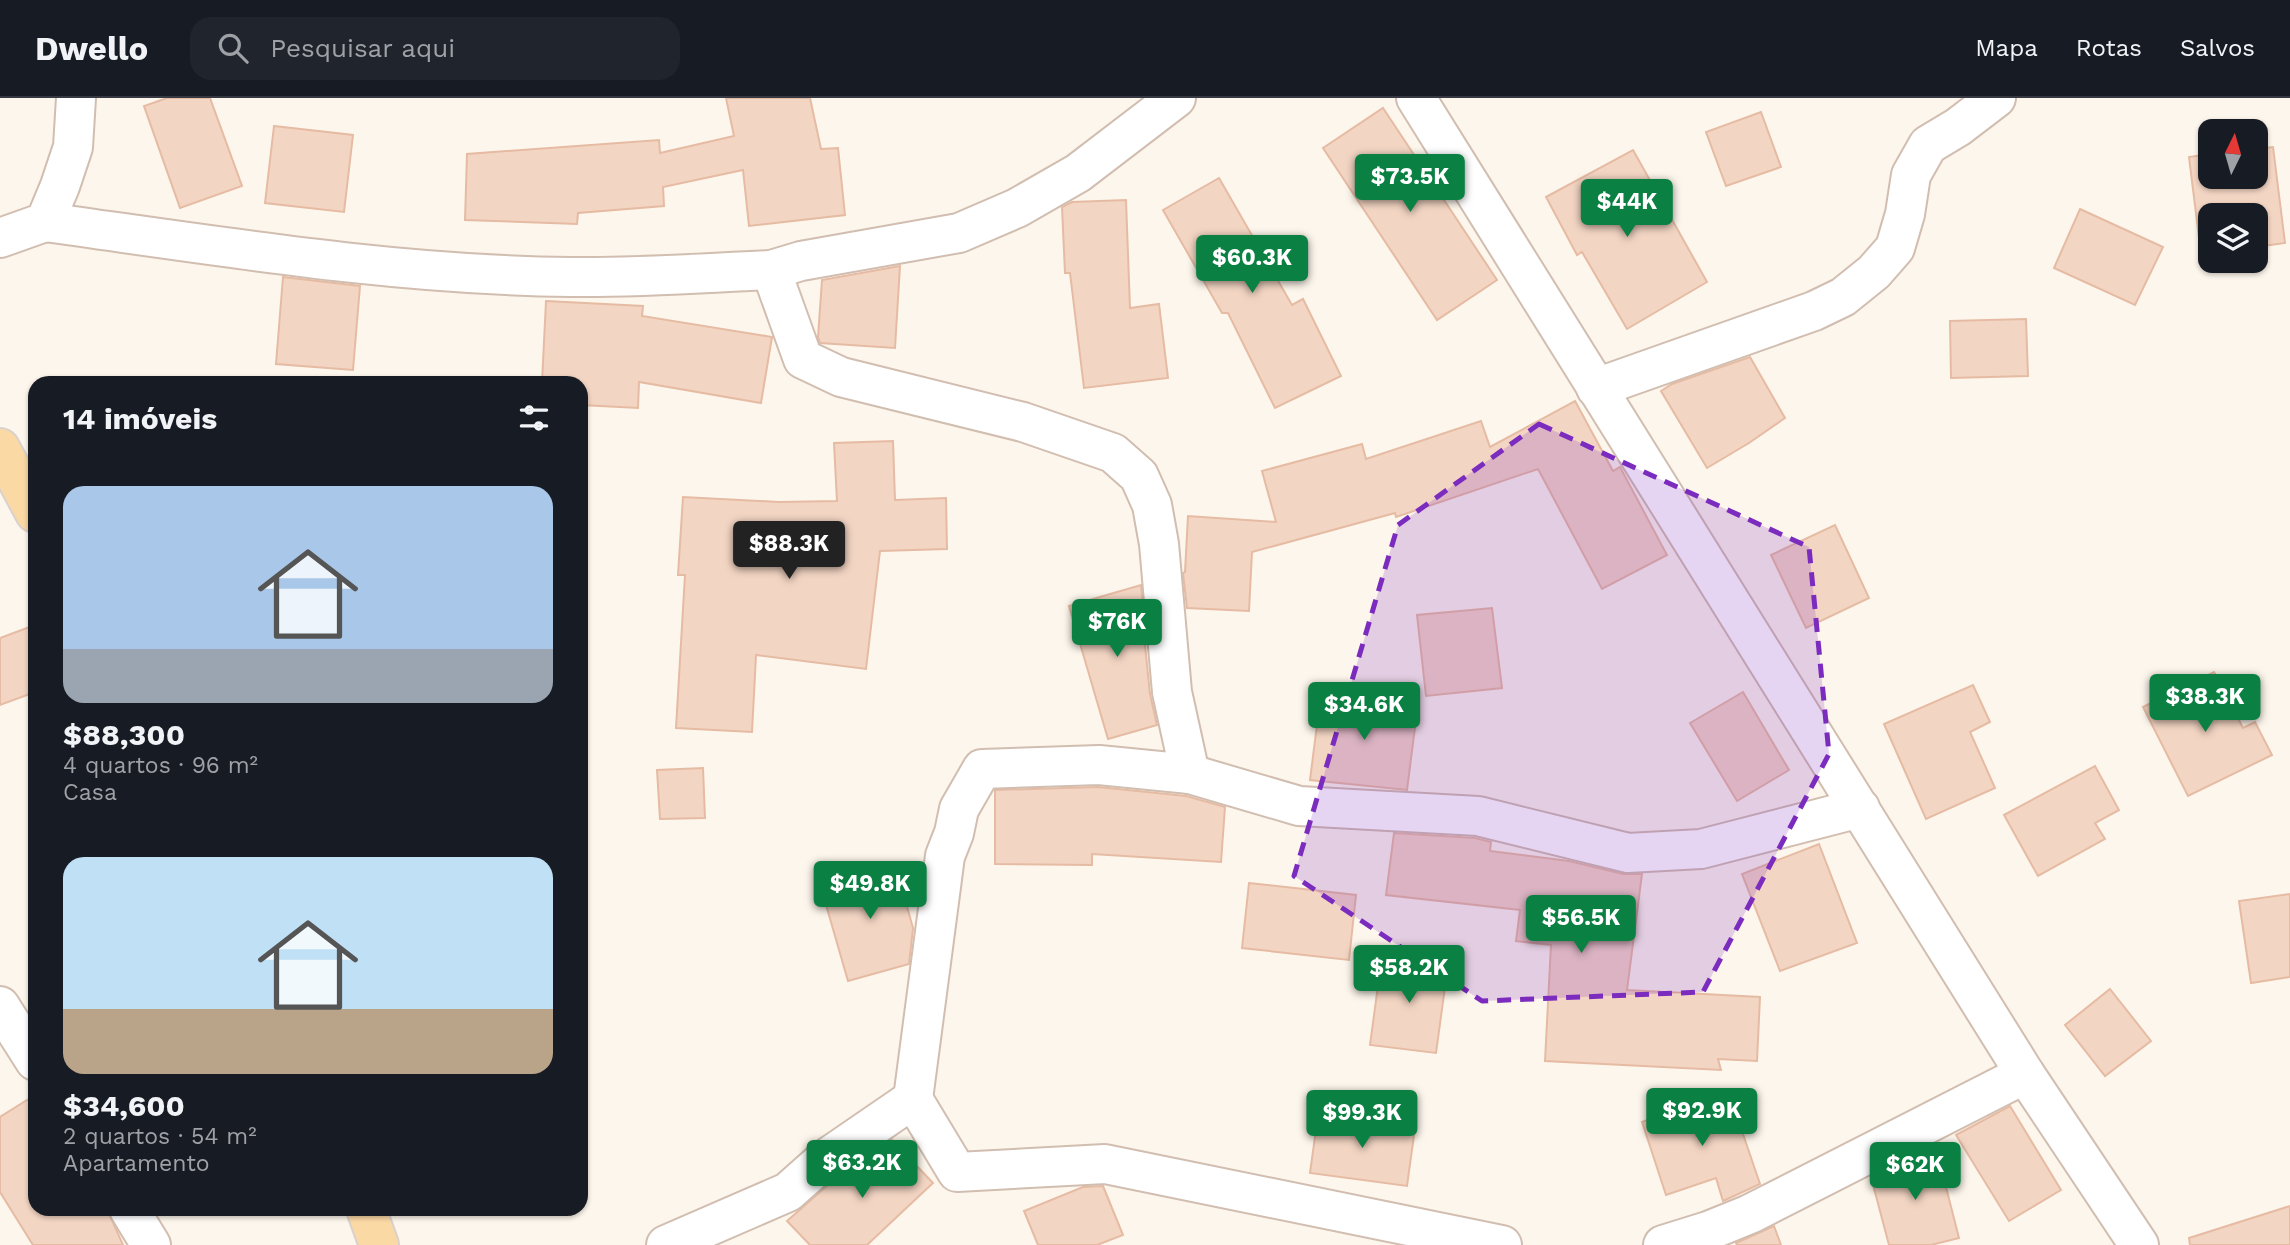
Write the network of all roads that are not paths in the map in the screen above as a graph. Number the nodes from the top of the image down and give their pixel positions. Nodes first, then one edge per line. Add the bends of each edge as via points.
1 (76, 98) edge
2 (1177, 98) edge
3 (1416, 98) edge
4 (1996, 98) edge
5 (45, 222) junction
6 (0, 238) edge
7 (771, 270) junction
8 (1597, 388) junction
9 (0, 448) edge
10 (28, 500) edge
11 (1190, 774) junction
12 (1860, 808) junction
13 (0, 1006) edge
14 (28, 1050) edge
15 (2025, 1074) junction
16 (913, 1099) junction
17 (133, 1216) edge
18 (369, 1216) edge
19 (151, 1245) edge
20 (379, 1245) edge
21 (667, 1245) edge
22 (1502, 1245) edge
23 (1663, 1245) edge
24 (2139, 1245) edge

1 - 5 street via 73,147
2 - 7 street via 1078,173 1017,208 959,233
3 - 8 street
4 - 8 street via 1928,145 1911,175 1895,248 1843,297
5 - 6 street
5 - 7 street via 439,271 571,278
7 - 11 street via 803,359 841,377 1023,422 1113,453 1139,476 1152,505 1159,544 1171,692
8 - 12 street
9 - 10 main road
11 - 12 street via 1299,806 1478,816 1628,853 1702,849
11 - 16 street via 1098,765 982,769 960,809 945,856
12 - 15 street
13 - 14 street
15 - 23 street via 1750,1214
15 - 24 street
16 - 21 street via 824,1160 788,1192
16 - 22 street via 957,1172 1105,1164
17 - 19 street
18 - 20 main road

